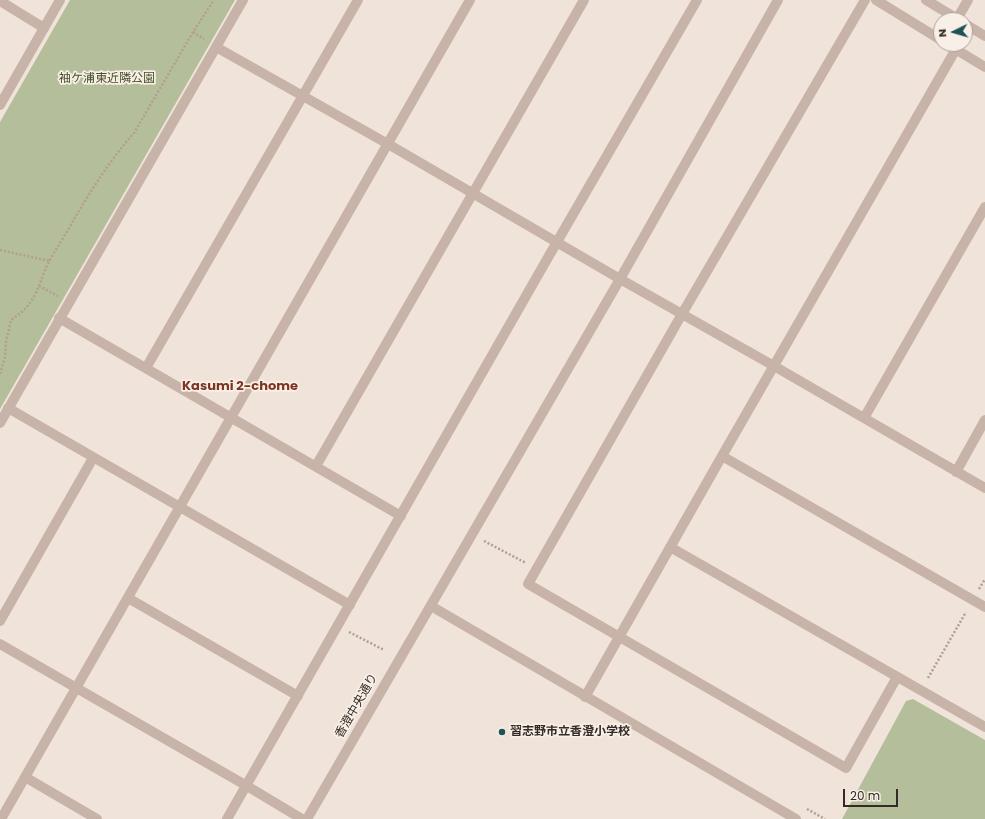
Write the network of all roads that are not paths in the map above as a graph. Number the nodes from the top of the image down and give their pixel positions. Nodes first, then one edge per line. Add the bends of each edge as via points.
1 (60, 0) edge
2 (243, 0) edge
3 (358, 0) edge
4 (470, 0) edge
5 (584, 0) edge
6 (697, 0) edge
7 (778, 0) edge
8 (865, 0) edge
9 (876, 0) edge
10 (926, 0) edge
11 (968, 0) edge
12 (0, 1) edge
13 (945, 12) edge
14 (963, 12) edge
15 (44, 28) junction
16 (973, 29) edge
17 (933, 35) edge
18 (985, 36) edge
19 (216, 47) junction
20 (949, 52) edge
21 (960, 52) edge
22 (985, 67) edge
23 (303, 96) junction
24 (0, 105) edge
25 (388, 144) junction
26 (474, 193) junction
27 (985, 207) edge
28 (557, 243) junction
29 (620, 279) junction
30 (682, 314) junction
31 (59, 318) junction
32 (774, 366) junction
33 (146, 368) junction
34 (8, 408) junction
35 (231, 417) junction
36 (864, 418) junction
37 (985, 420) edge
38 (0, 423) edge
39 (722, 456) junction
40 (93, 458) junction
41 (316, 466) junction
42 (956, 472) junction
43 (985, 488) edge
44 (180, 507) junction
45 (401, 516) junction
46 (670, 547) junction
47 (128, 598) junction
48 (350, 605) junction
49 (430, 606) junction
50 (985, 607) edge
51 (0, 621) edge
52 (618, 636) junction
53 (0, 644) edge
54 (897, 677) junction
55 (76, 688) junction
56 (298, 696) junction
57 (585, 697) junction
58 (985, 727) edge
59 (25, 777) junction
60 (247, 786) junction
61 (1, 819) edge
62 (97, 819) edge
63 (227, 819) edge
64 (302, 819) edge
65 (307, 819) edge
66 (796, 819) edge

1 - 15 street
2 - 19 street
3 - 23 street
4 - 25 street
5 - 26 street
6 - 28 street
7 - 29 street, 香澄中央通り
8 - 30 street
9 - 17 street
10 - 13 street
11 - 14 street
12 - 15 street
15 - 24 street
16 - 18 street
19 - 23 street
19 - 31 street
20 - 32 street
21 - 22 street
23 - 25 street
23 - 33 street
25 - 26 street
25 - 35 street
26 - 28 street
26 - 41 street
27 - 36 street
28 - 29 street
28 - 45 street
29 - 30 street
29 - 49 street, 香澄中央通り
30 - 32 street
30 - 52 street via 528,584
31 - 33 street
31 - 34 street
32 - 36 street
32 - 39 street
33 - 35 street
34 - 38 street
34 - 40 street
35 - 41 street
35 - 44 street
36 - 42 street
37 - 42 street
39 - 46 street
39 - 50 street
40 - 44 street
40 - 51 street
41 - 45 street
42 - 43 street
44 - 47 street
44 - 48 street
45 - 48 street
46 - 52 street
46 - 54 street
47 - 55 street
47 - 56 street
48 - 56 street
49 - 57 street
49 - 65 street, 香澄中央通り
52 - 54 street via 846,768
52 - 57 street
53 - 55 street
54 - 58 street
55 - 59 street
55 - 60 street
56 - 60 street
57 - 66 street
59 - 61 street
59 - 62 street
60 - 63 street
60 - 64 street

